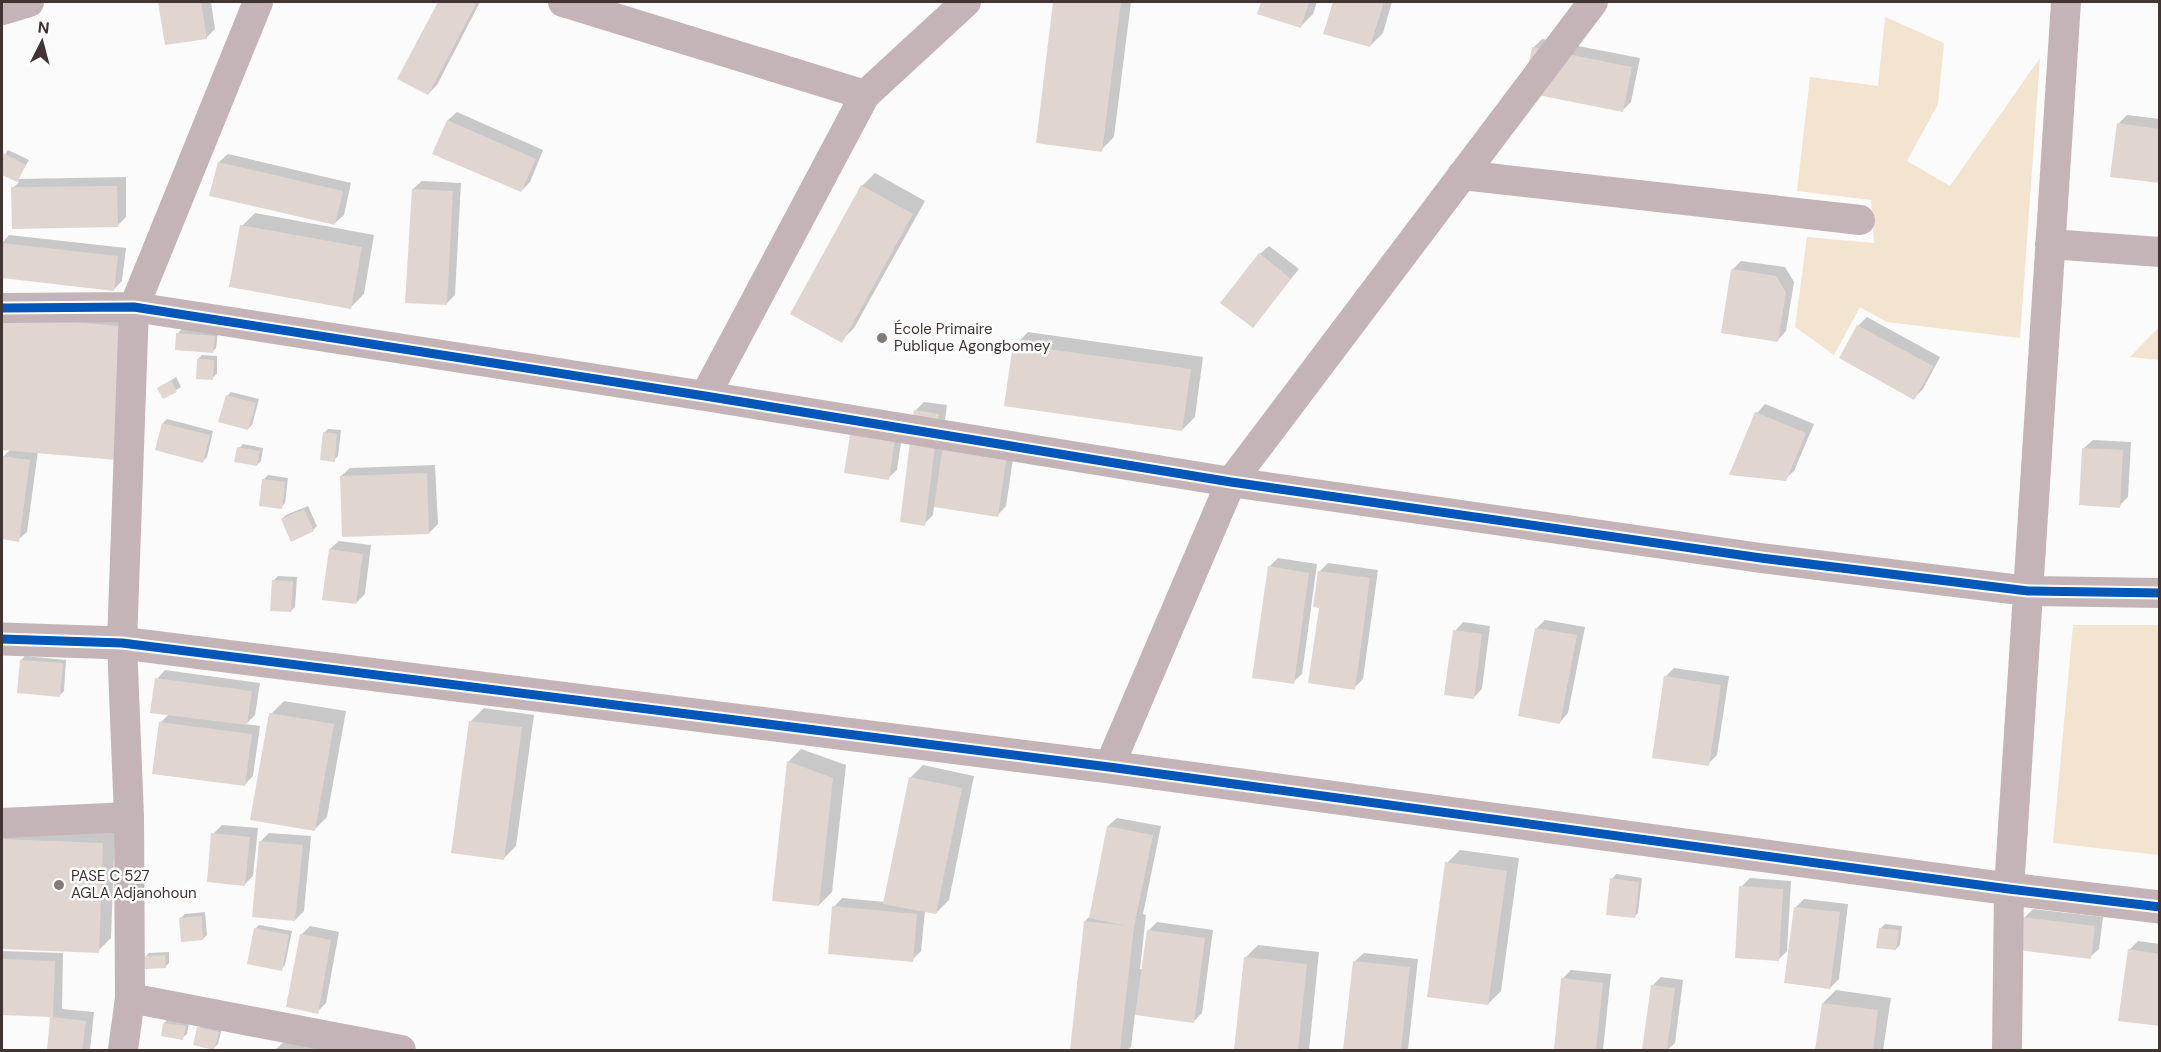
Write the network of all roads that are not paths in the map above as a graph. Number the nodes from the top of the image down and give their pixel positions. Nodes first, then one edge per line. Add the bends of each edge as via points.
1 (29, 2) edge
2 (258, 2) edge
3 (562, 2) edge
4 (966, 2) edge
5 (1593, 2) edge
6 (2066, 2) edge
7 (2, 10) edge
8 (865, 95) junction
9 (1462, 175) junction
10 (1860, 220) dead end
11 (2050, 244) junction
12 (2160, 252) edge
13 (134, 307) junction
14 (2, 308) edge
15 (705, 396) junction
16 (1231, 482) junction
17 (2028, 591) junction
18 (2160, 593) edge
19 (2, 639) edge
20 (122, 643) junction
21 (1109, 768) junction
22 (129, 817) junction
23 (2, 823) edge
24 (2009, 889) junction
25 (2160, 907) edge
26 (130, 998) junction
27 (123, 1050) edge
28 (401, 1050) edge
29 (2007, 1050) edge

1 - 7 street
2 - 13 street
3 - 8 street
4 - 8 street
5 - 9 street
6 - 11 street
8 - 15 street
9 - 10 street
9 - 16 street
11 - 12 street
11 - 17 street
13 - 14 street
13 - 15 street
13 - 20 street
15 - 16 street
16 - 17 street via 1761,558
16 - 21 street
17 - 18 street
17 - 24 street
19 - 20 street
20 - 21 street
20 - 22 street
21 - 24 street
22 - 23 street
22 - 26 street
24 - 25 street
24 - 29 street
26 - 27 street
26 - 28 street

